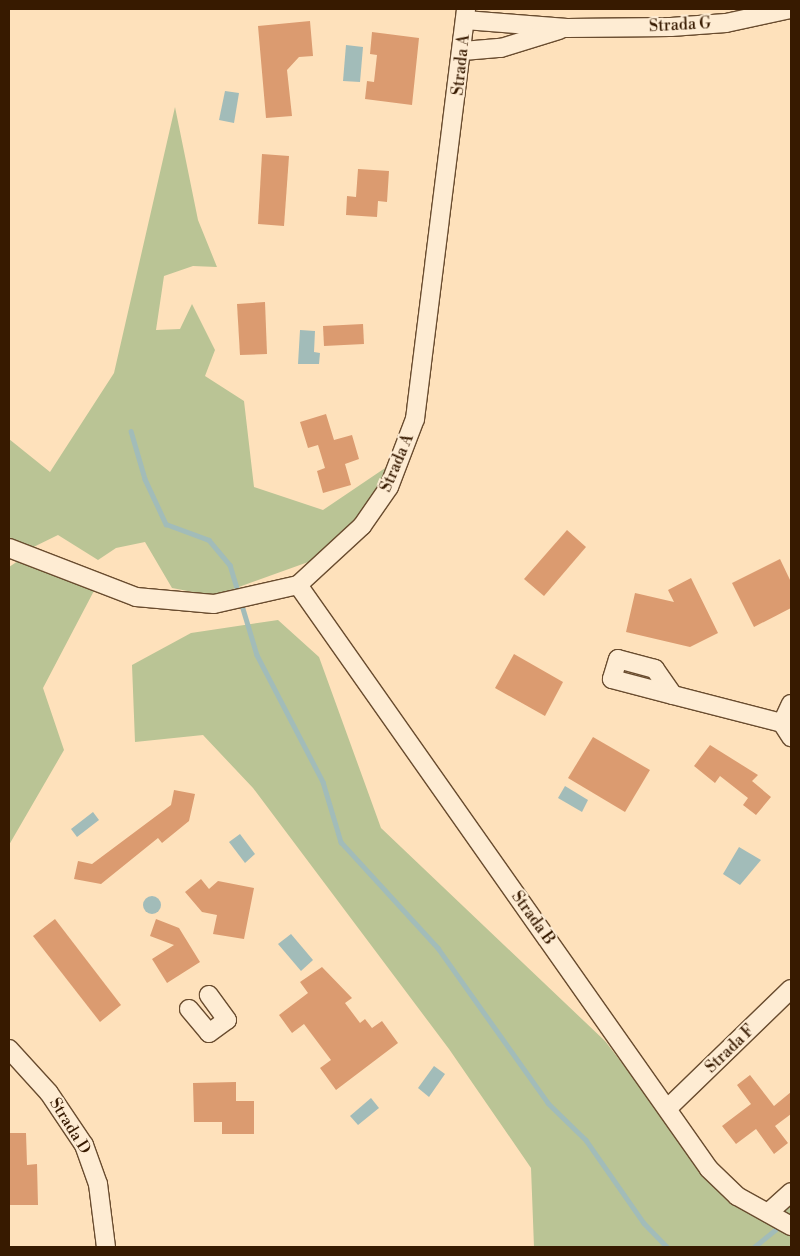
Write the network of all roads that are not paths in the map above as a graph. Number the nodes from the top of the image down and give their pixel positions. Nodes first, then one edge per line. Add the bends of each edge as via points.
1 (791, 9) edge
2 (466, 15) edge
3 (567, 28) junction
4 (463, 51) junction
5 (12, 553) edge
6 (298, 585) junction
7 (673, 695) dead end
8 (791, 704) edge
9 (787, 730) edge
10 (791, 989) edge
11 (208, 995) dead end
12 (189, 1009) dead end
13 (9, 1049) edge
14 (668, 1108) junction
15 (791, 1192) edge
16 (782, 1221) edge
17 (106, 1247) edge

1 - 3 street, Strada G via 726,23
2 - 3 street, Strada G
2 - 4 street, Strada A
3 - 4 street, Strada G via 501,48
4 - 6 street, Strada A via 424,365 408,445 389,487 367,520 335,556
5 - 6 street, Strada A via 136,597 186,604 241,600
6 - 14 street, Strada B
7 - 9 street
8 - 9 street
10 - 14 street, Strada F
11 - 12 street via 228,1020 208,1033
13 - 17 street, Strada D via 49,1093 84,1145 98,1184
14 - 16 street, Strada B via 723,1184
15 - 16 street

